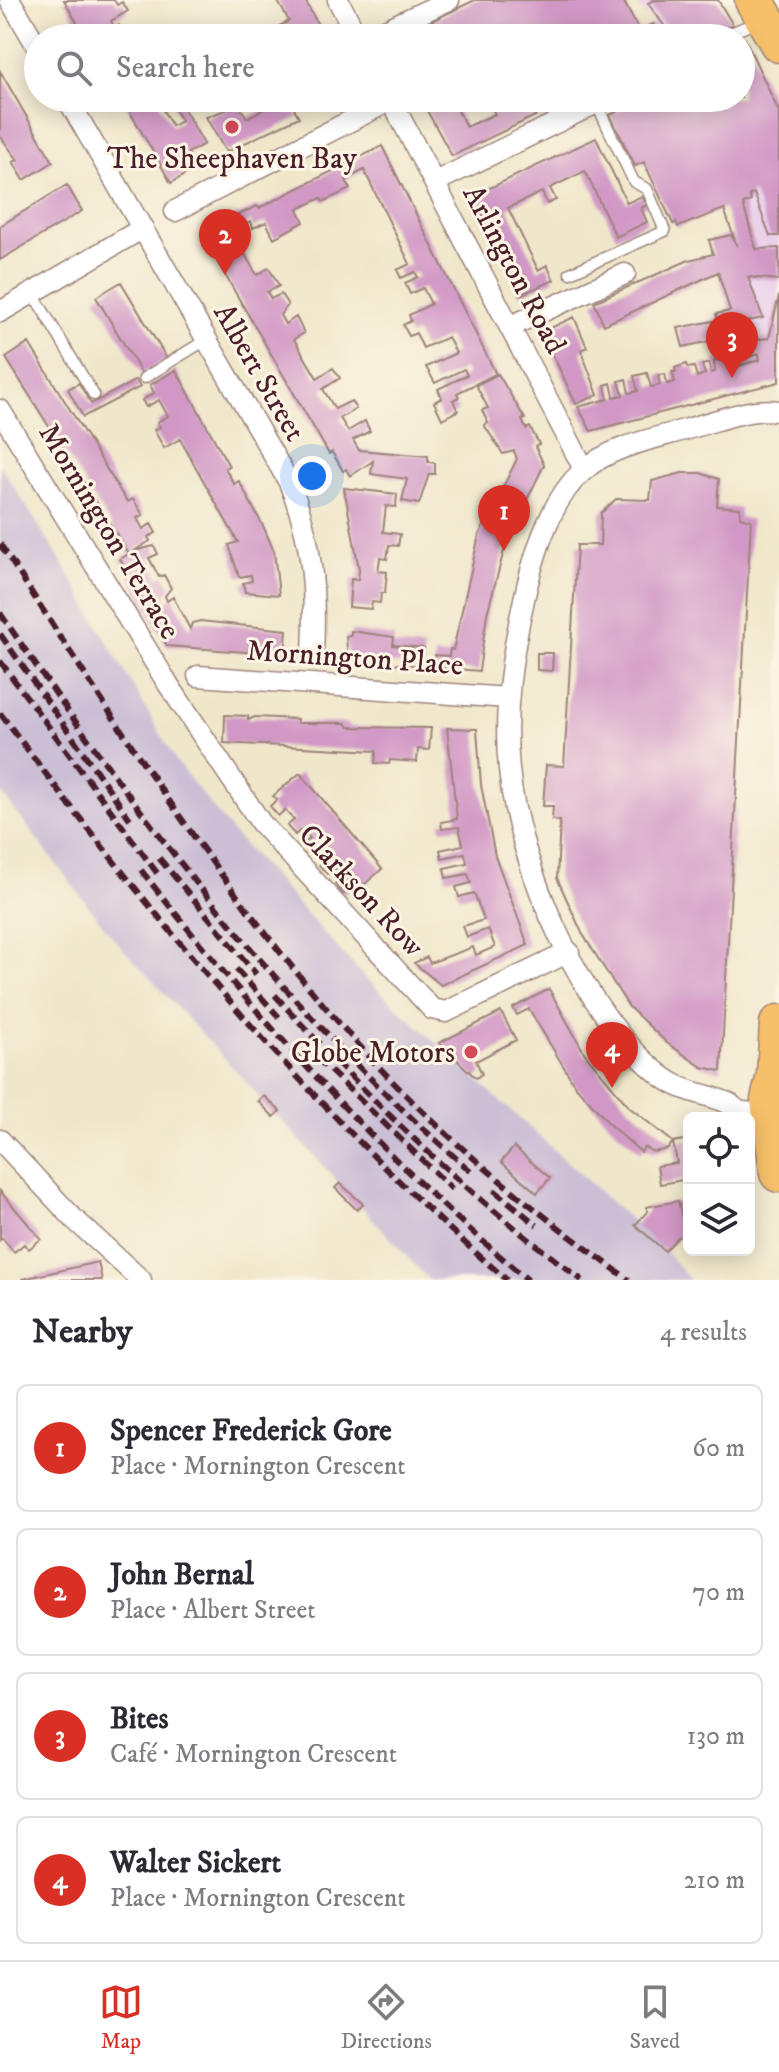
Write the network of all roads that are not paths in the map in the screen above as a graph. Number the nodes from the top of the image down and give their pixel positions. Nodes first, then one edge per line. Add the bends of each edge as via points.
1 (10, 0) edge
2 (338, 0) edge
3 (449, 0) edge
4 (24, 24) edge
5 (351, 24) edge
6 (398, 24) edge
7 (75, 112) edge
8 (366, 112) edge
9 (398, 112) edge
10 (579, 112) edge
11 (606, 112) edge
12 (435, 182) junction
13 (175, 211) dead end
14 (143, 228) junction
15 (570, 273) dead end
16 (625, 274) dead end
17 (32, 292) junction
18 (0, 312) edge
19 (511, 326) junction
20 (206, 340) junction
21 (144, 378) dead end
22 (94, 395) dead end
23 (0, 410) edge
24 (779, 411) edge
25 (584, 469) junction
26 (313, 654) dead end
27 (198, 676) dead end
28 (168, 684) joint
29 (508, 698) junction
30 (569, 952) junction
31 (779, 1024) edge
32 (774, 1091) edge
33 (0, 1140) edge
34 (779, 1173) edge
35 (141, 1280) edge

1 - 4 street
2 - 5 street
3 - 6 street
7 - 14 street, Albert Street
8 - 13 street
9 - 12 street, Arlington Road
10 - 12 street
11 - 15 lane via 634,182 647,189 665,231
12 - 19 street, Arlington Road
14 - 17 street
14 - 20 street, Albert Street
16 - 19 street
17 - 18 street
17 - 22 lane
19 - 25 street, Arlington Road
20 - 21 lane
20 - 26 street, Albert Street via 298,504 313,563
23 - 28 street, Mornington Terrace
24 - 25 street via 756,411 659,437
25 - 29 street via 564,496 533,564
27 - 29 street, Mornington Place
28 - 30 street, Clarkson Row via 261,823 432,1009 446,1012
29 - 30 street via 509,769 519,834 534,884
30 - 32 street via 607,1017 650,1067 680,1088 739,1111
31 - 32 highway
32 - 34 highway
33 - 35 street

